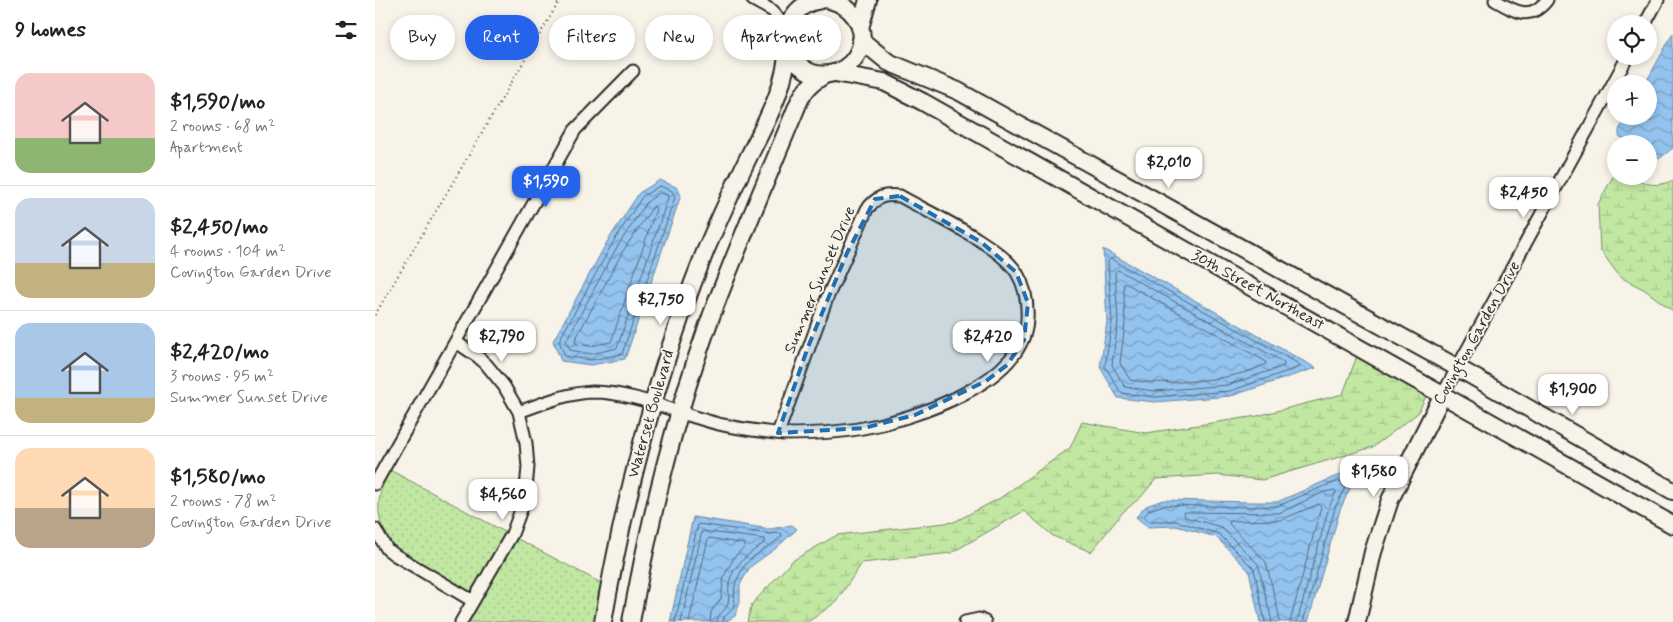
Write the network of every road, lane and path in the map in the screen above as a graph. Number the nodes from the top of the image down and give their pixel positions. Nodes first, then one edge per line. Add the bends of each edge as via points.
1 (560, 0) edge
2 (753, 0) edge
3 (829, 0) edge
4 (868, 0) edge
5 (1495, 0) edge
6 (1547, 0) edge
7 (1659, 0) edge
8 (814, 1) edge
9 (775, 15) edge
10 (795, 15) edge
11 (1650, 15) edge
12 (861, 34) junction
13 (786, 60) edge
14 (796, 60) edge
15 (1623, 65) edge
16 (633, 71) dead end
17 (830, 74) junction
18 (375, 315) edge
19 (455, 342) junction
20 (1458, 368) junction
21 (1443, 394) junction
22 (652, 404) junction
23 (519, 412) junction
24 (680, 413) junction
25 (778, 433) junction
26 (375, 484) edge
27 (1673, 491) edge
28 (1673, 525) edge
29 (375, 530) edge
30 (473, 601) junction
31 (461, 622) edge
32 (603, 622) edge
33 (631, 622) edge
34 (965, 622) edge
35 (985, 622) edge
36 (1357, 622) edge

1 - 18 path
2 - 9 street
3 - 12 street, 30th Street Northeast via 849,9 858,21
4 - 12 street
5 - 6 street via 1520,13 1537,10
7 - 11 street
8 - 10 street
12 - 17 street, Waterset Boulevard via 858,52 851,63
12 - 20 street, 30th Street Northeast via 888,62 958,91
13 - 22 street, Waterset Boulevard via 785,76 775,102 705,252
14 - 17 street, 30th Street Northeast via 811,72
15 - 20 street, Covington Garden Drive
16 - 19 street via 575,130
17 - 21 street, 30th Street Northeast via 884,82 923,102
17 - 24 street, Waterset Boulevard via 815,80 797,104 712,314
19 - 23 street via 486,364
19 - 26 street
20 - 21 street, Covington Garden Drive
20 - 27 street, 30th Street Northeast
21 - 28 street, 30th Street Northeast
21 - 36 street, Covington Garden Drive via 1390,500 1373,552
22 - 23 street, Summer Sunset Drive via 593,392 567,395
22 - 24 street, Summer Sunset Drive
22 - 32 street, Waterset Boulevard via 625,506
23 - 30 street via 528,467 525,499 511,534
24 - 25 street, Summer Sunset Drive via 716,423
24 - 33 street, Waterset Boulevard via 652,514
25 - 25 street, Summer Sunset Drive via 827,298 867,209 875,199 900,196 1001,255 1016,272 1028,303 1024,340 1007,365 986,381 915,415 864,428 826,434
29 - 30 street via 395,555
30 - 31 street
34 - 35 street via 979,619

